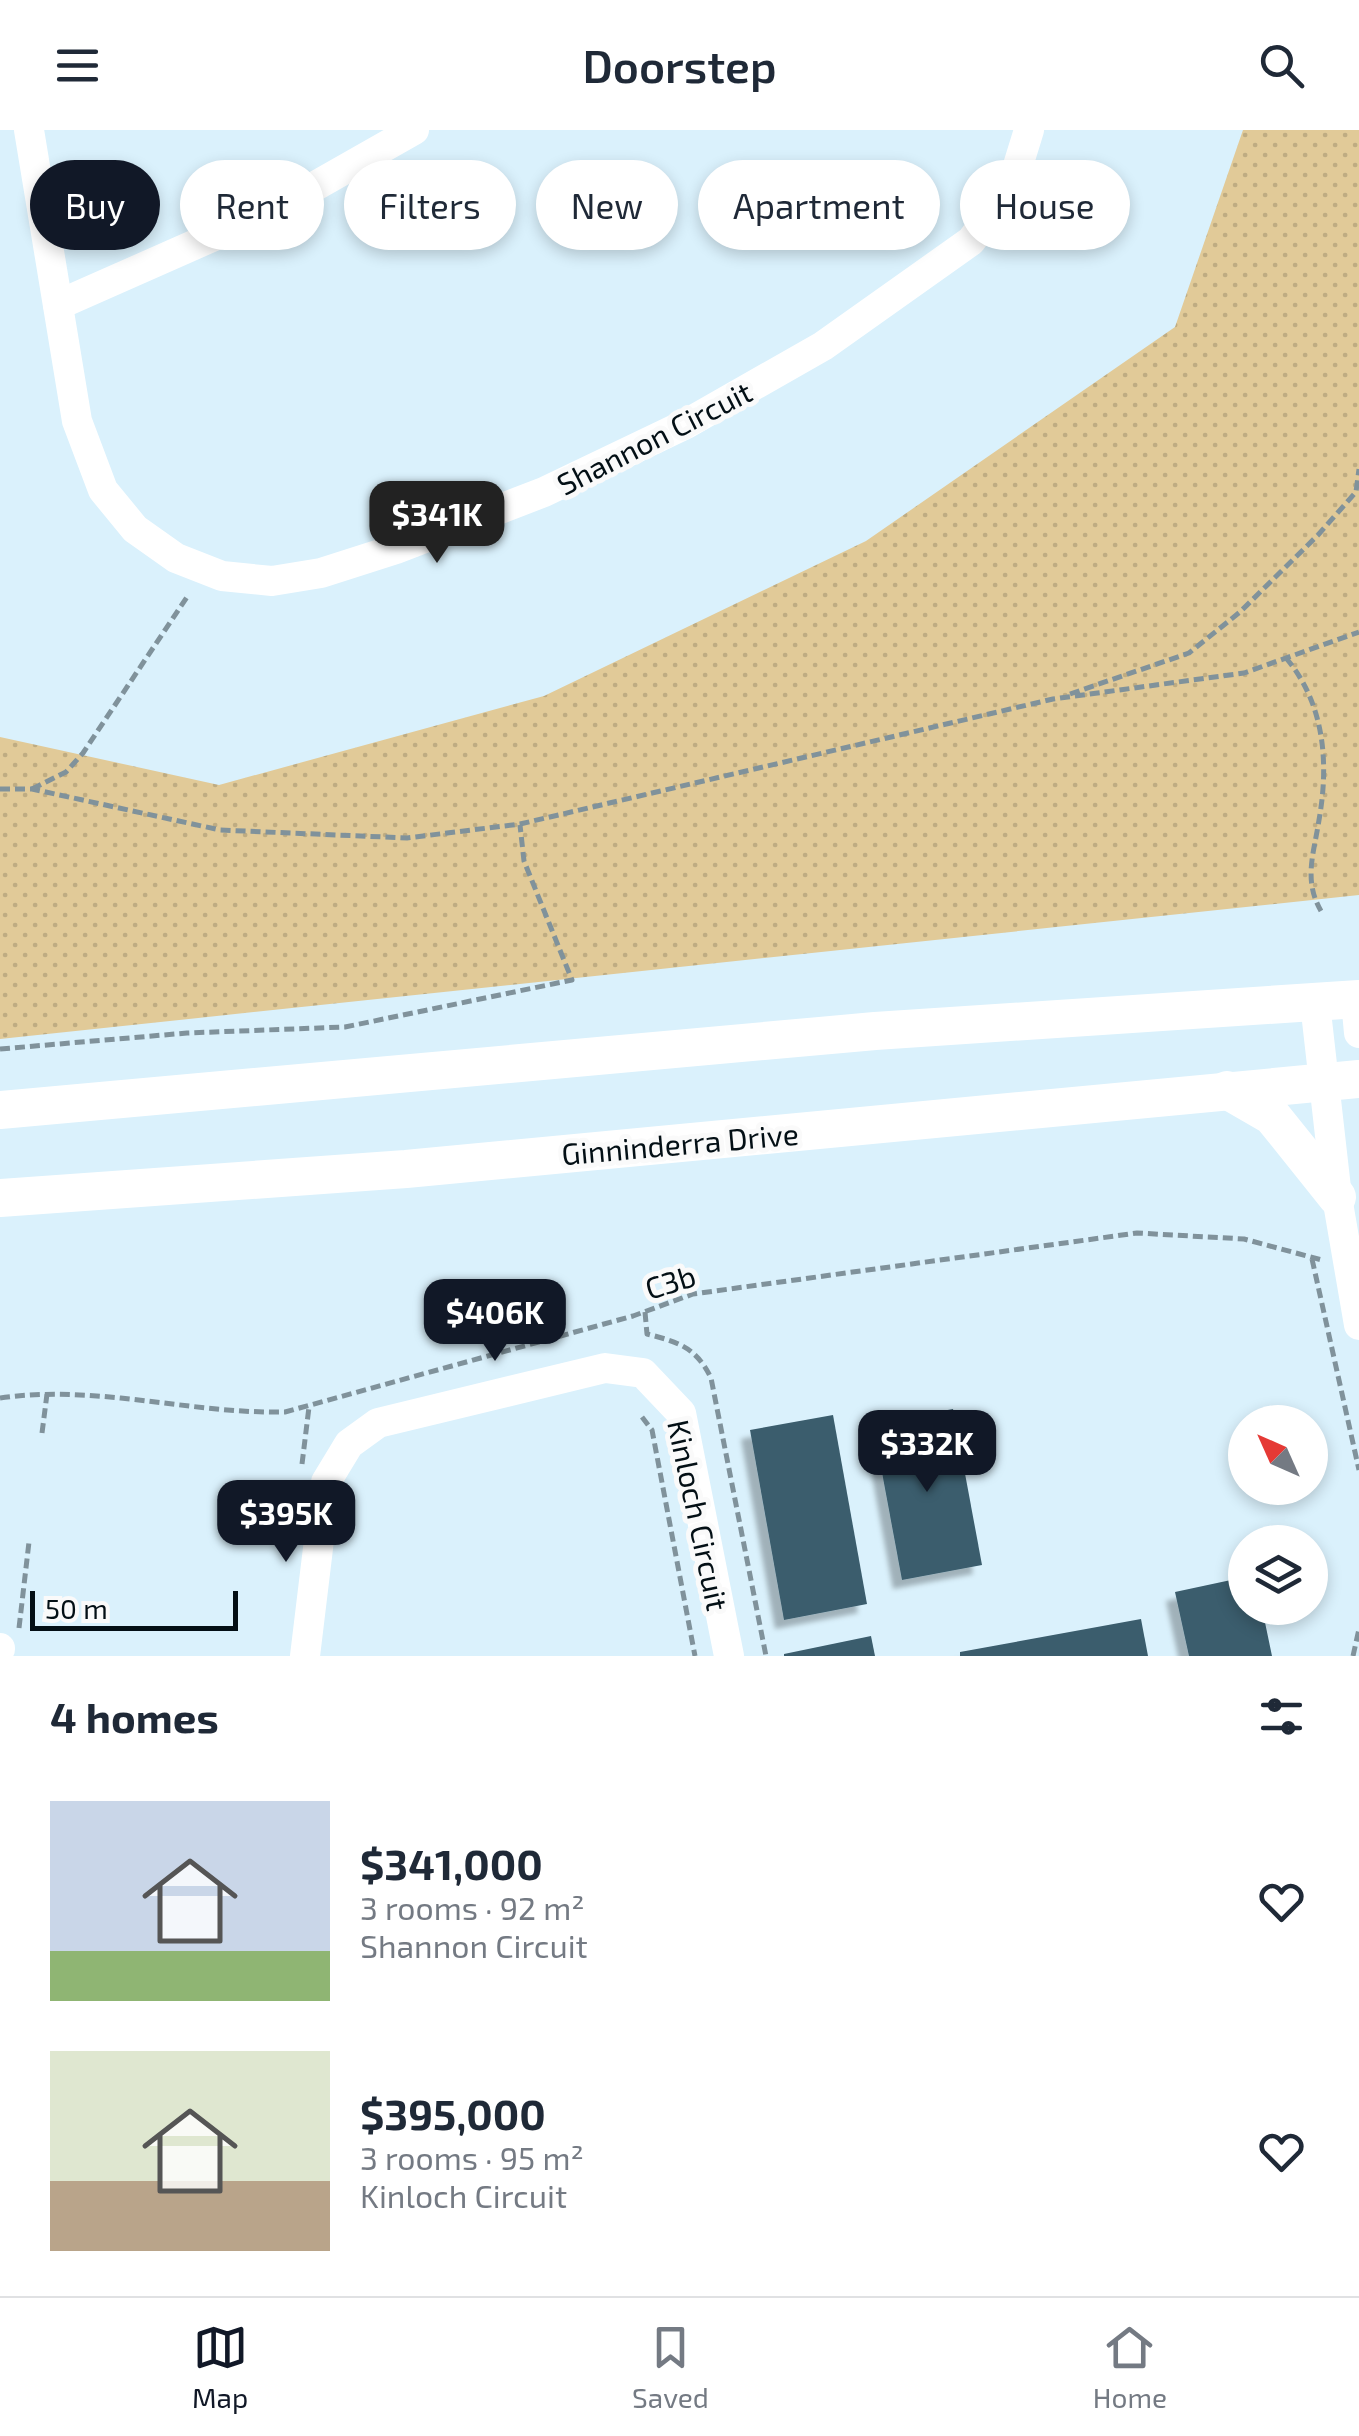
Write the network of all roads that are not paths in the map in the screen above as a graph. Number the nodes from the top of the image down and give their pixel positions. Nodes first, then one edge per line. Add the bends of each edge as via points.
1 (29, 130) edge
2 (414, 130) edge
3 (1029, 130) edge
4 (58, 304) junction
5 (1315, 1003) junction
6 (1358, 1011) edge
7 (1341, 1081) edge
8 (1228, 1090) junction
9 (0, 1110) edge
10 (1337, 1197) junction
11 (0, 1198) edge
12 (1359, 1325) edge
13 (305, 1656) edge
14 (729, 1656) edge

1 - 4 street, Shannon Circuit
2 - 4 street via 273,210
3 - 4 street, Shannon Circuit via 1012,185 972,242 824,346 686,424 507,507 321,573 272,581 198,568 135,529 92,468 77,421
5 - 6 main road
5 - 7 street
5 - 9 main road via 875,1031
7 - 8 main road, Ginninderra Drive
7 - 10 street
8 - 10 main road via 1272,1116
8 - 11 main road, Ginninderra Drive via 406,1169
10 - 12 street
13 - 14 street, Kinloch Circuit via 326,1482 349,1444 378,1423 605,1368 638,1372 681,1413

